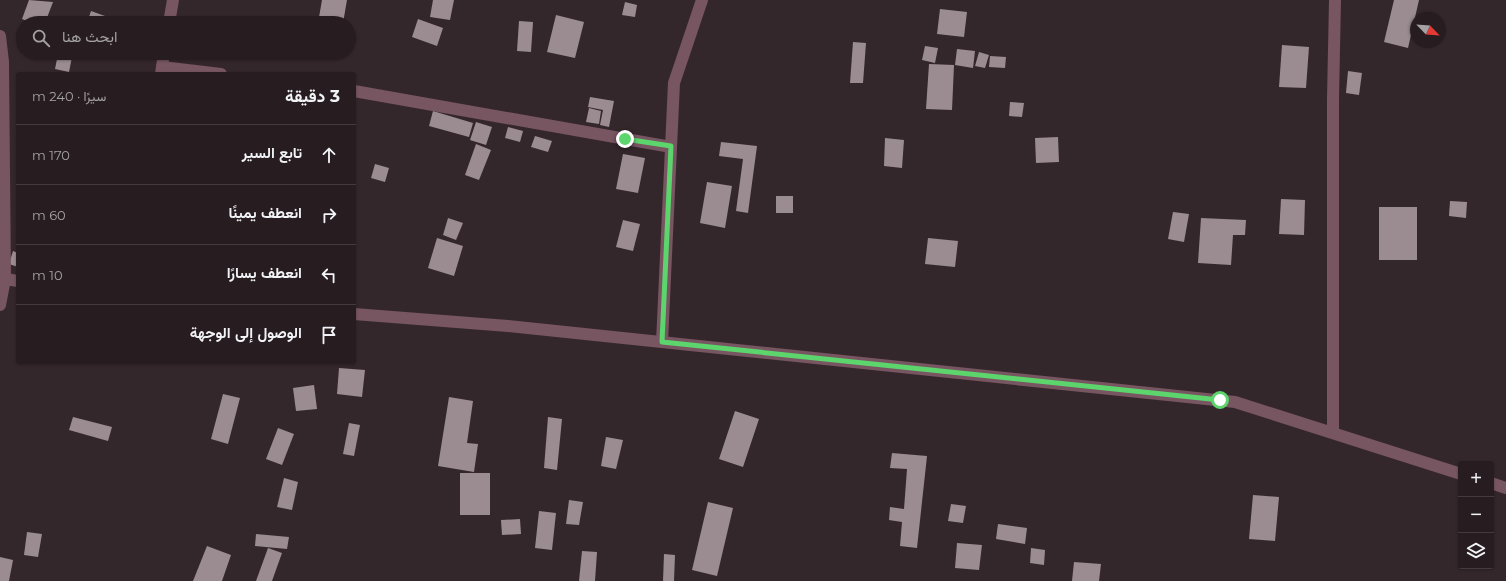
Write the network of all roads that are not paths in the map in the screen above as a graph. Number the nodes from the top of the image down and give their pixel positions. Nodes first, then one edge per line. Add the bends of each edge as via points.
1 (173, 0) edge
2 (702, 0) edge
3 (1335, 0) edge
4 (170, 16) edge
5 (0, 36) edge
6 (163, 60) edge
7 (161, 70) edge
8 (191, 72) edge
9 (356, 91) edge
10 (671, 146) junction
11 (5, 279) junction
12 (16, 281) edge
13 (0, 305) edge
14 (356, 314) edge
15 (662, 342) junction
16 (1333, 433) junction
17 (1458, 473) edge
18 (1494, 485) edge
19 (1506, 488) edge

1 - 4 street
2 - 10 street via 674,83
3 - 16 street
5 - 11 street via 3,62
6 - 7 street
7 - 8 street
9 - 10 street
10 - 15 street
11 - 12 street
11 - 13 street
14 - 15 street
15 - 16 street via 1235,402
16 - 17 street
18 - 19 street

